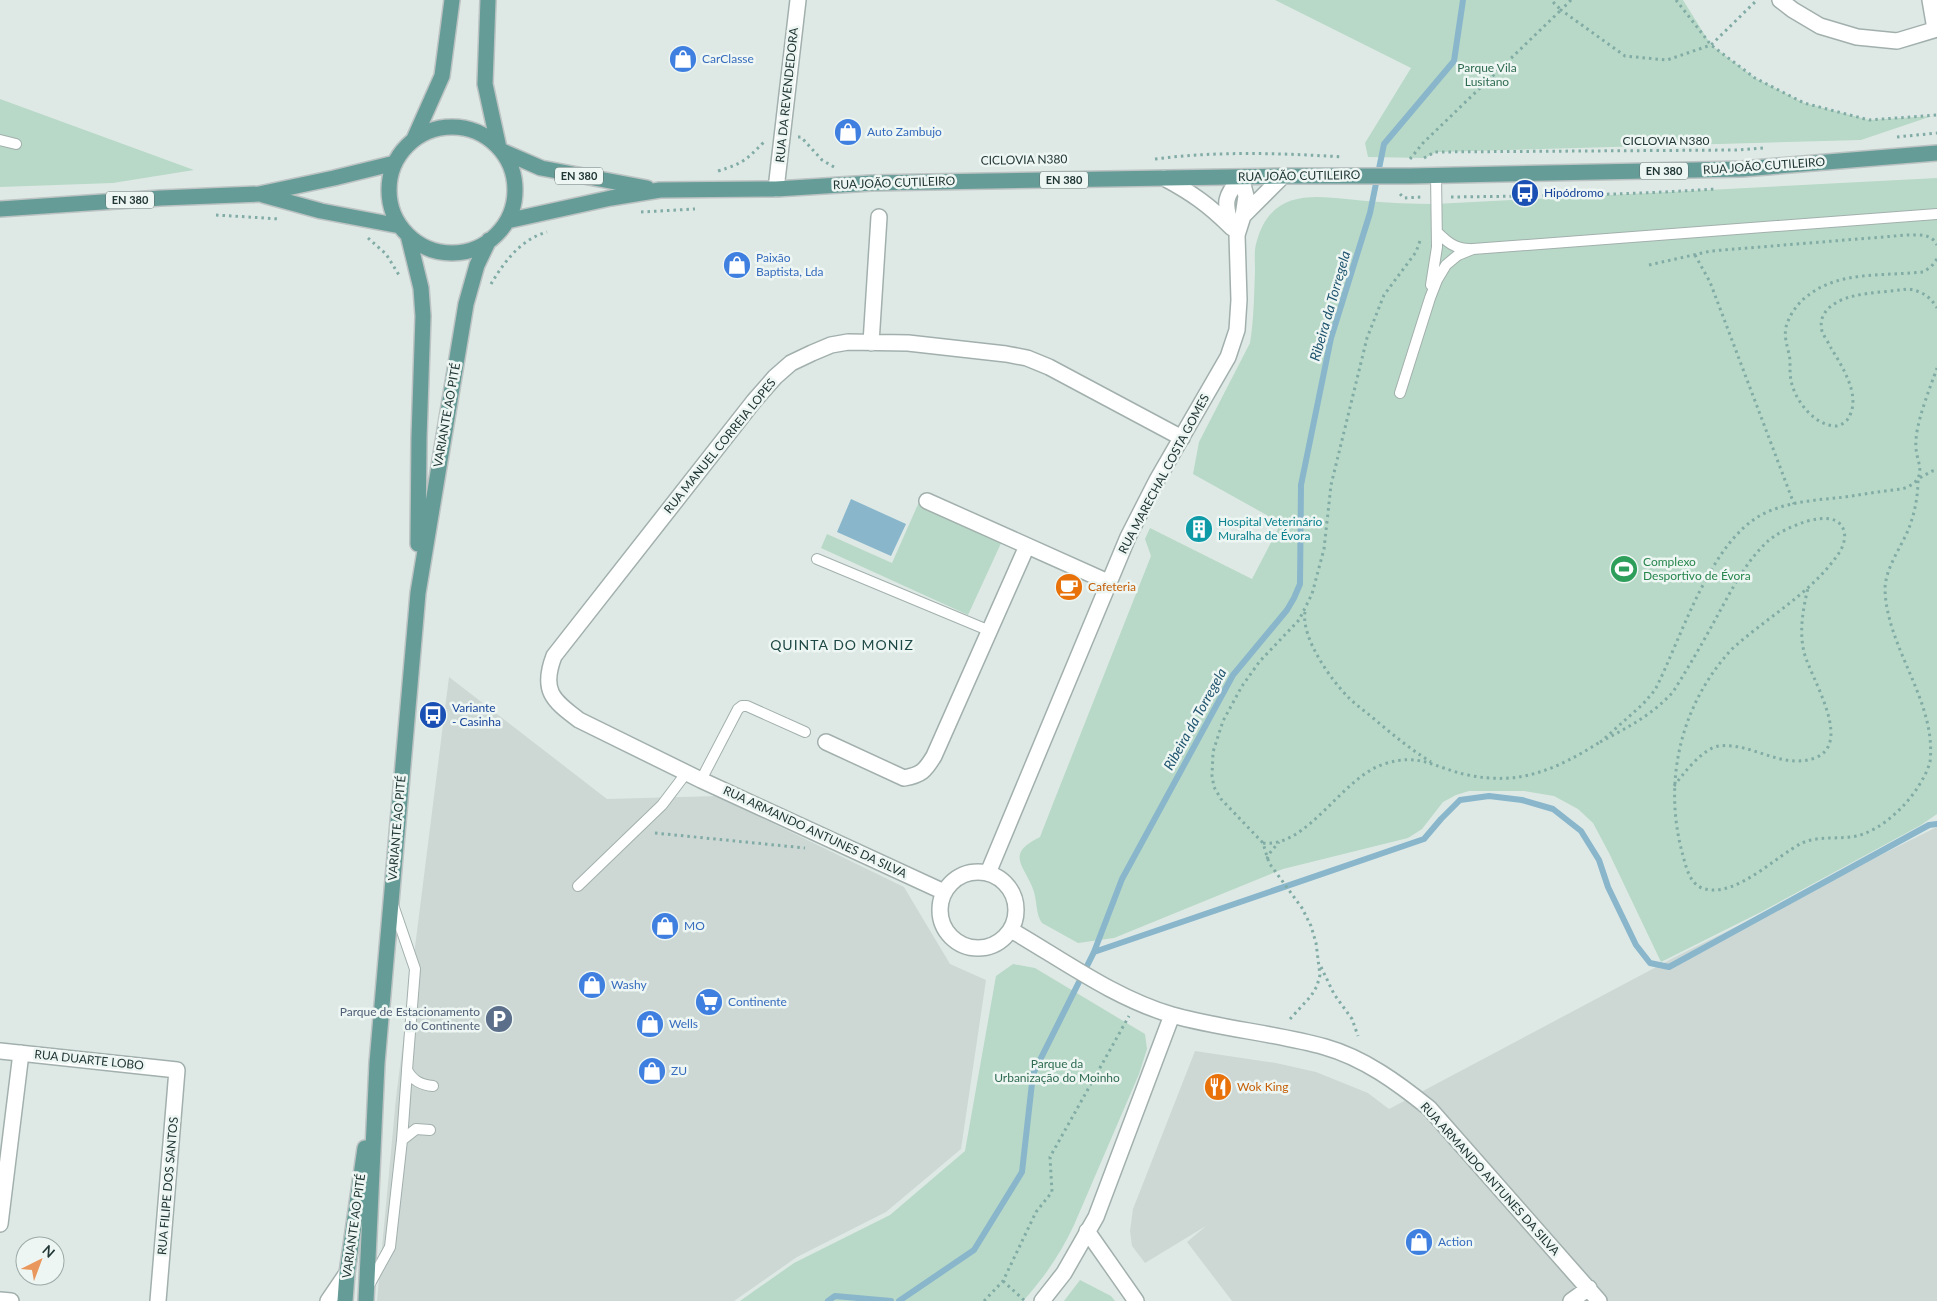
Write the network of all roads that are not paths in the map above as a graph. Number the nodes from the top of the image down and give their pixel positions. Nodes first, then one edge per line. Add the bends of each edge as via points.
1 (452, 0) edge
2 (488, 0) edge
3 (798, 0) edge
4 (1780, 0) edge
5 (1930, 0) edge
6 (1936, 29) edge
7 (414, 139) junction
8 (0, 140) edge
9 (16, 144) dead end
10 (500, 150) junction
11 (1937, 153) edge
12 (395, 163) junction
13 (1436, 174) junction
14 (1283, 176) junction
15 (1241, 177) junction
16 (1164, 178) junction
17 (776, 189) junction
18 (660, 190) junction
19 (260, 194) junction
20 (0, 209) edge
21 (1937, 214) edge
22 (1244, 216) junction
23 (879, 217) dead end
24 (507, 221) junction
25 (404, 230) junction
26 (1234, 231) junction
27 (1437, 232) junction
28 (489, 240) junction
29 (1473, 248) junction
30 (1430, 298) junction
31 (871, 343) junction
32 (1400, 393) dead end
33 (1182, 438) junction
34 (927, 501) dead end
35 (1027, 546) junction
36 (817, 559) dead end
37 (1108, 582) junction
38 (418, 593) junction
39 (990, 631) junction
40 (805, 732) dead end
41 (826, 742) dead end
42 (687, 772) junction
43 (702, 780) junction
44 (988, 873) junction
45 (578, 886) dead end
46 (944, 892) junction
47 (391, 898) junction
48 (1011, 930) junction
49 (1172, 1014) junction
50 (0, 1050) edge
51 (21, 1053) junction
52 (377, 1063) junction
53 (177, 1070) joint
54 (407, 1070) junction
55 (433, 1086) dead end
56 (430, 1130) dead end
57 (402, 1140) junction
58 (0, 1224) edge
59 (1087, 1231) junction
60 (347, 1273) junction
61 (1589, 1288) junction
62 (367, 1296) edge
63 (0, 1300) edge
64 (11, 1301) edge
65 (158, 1301) edge
66 (328, 1301) edge
67 (345, 1301) edge
68 (1042, 1301) edge
69 (1136, 1301) edge
70 (1571, 1301) edge
71 (1599, 1301) edge

1 - 7 main road via 442,76
2 - 10 main road via 485,84
3 - 17 street, RUA DA REVENDEDORA
4 - 6 street via 1820,26 1857,37 1897,41
5 - 6 street
7 - 10 main road via 430,130 467,129 485,136
7 - 12 main road
8 - 9 lane
10 - 18 main road, RUA JOÃO CUTILEIRO / EN 380 via 540,168
10 - 24 main road via 511,167 514,185 513,204
11 - 13 main road, RUA JOÃO CUTILEIRO / EN 380 via 1742,169
12 - 19 main road, EN 380
12 - 25 main road via 389,195 392,211
13 - 14 main road, RUA JOÃO CUTILEIRO / EN 380
13 - 27 lane
14 - 15 main road, RUA JOÃO CUTILEIRO / EN 380
14 - 22 street
15 - 16 main road, RUA JOÃO CUTILEIRO / EN 380
15 - 22 street via 1246,196
15 - 26 street via 1229,192 1226,210
16 - 17 main road, RUA JOÃO CUTILEIRO / EN 380 via 872,183
16 - 26 street via 1212,208
17 - 18 main road, RUA JOÃO CUTILEIRO / EN 380
18 - 24 main road, RUA JOÃO CUTILEIRO / EN 380
19 - 20 main road, EN 380
19 - 25 main road, EN 380
21 - 29 lane
22 - 26 street
23 - 31 street
24 - 28 main road
25 - 28 main road via 422,245 439,251 474,249
25 - 38 main road, VARIANTE AO PITÉ via 421,288 423,316
26 - 33 street, RUA MARECHAL COSTA GOMES via 1239,300 1237,330 1228,357
27 - 29 lane via 1460,249
27 - 30 lane
28 - 38 main road, VARIANTE AO PITÉ via 477,265 466,304
29 - 30 lane via 1446,265
30 - 32 lane
31 - 33 street, RUA MANUEL CORREIA LOPES via 908,343 1027,358 1050,367
31 - 42 street, RUA MANUEL CORREIA LOPES via 848,342 831,346 791,363 775,377 554,656 547,684 563,708 579,720
33 - 37 street, RUA MARECHAL COSTA GOMES via 1128,537
34 - 35 street
35 - 37 street
35 - 39 street
36 - 39 lane
37 - 44 street, RUA MARECHAL COSTA GOMES
38 - 47 main road, VARIANTE AO PITÉ
39 - 41 street via 934,756 927,768 917,775 904,778
40 - 43 lane via 742,706 738,708
42 - 43 street, RUA ARMANDO ANTUNES DA SILVA
42 - 45 lane via 662,805
43 - 46 street, RUA ARMANDO ANTUNES DA SILVA
44 - 46 street via 967,873
44 - 48 street via 1001,879 1016,902 1016,917
46 - 48 street via 939,909 943,926 954,940 970,948 986,948 1000,942
47 - 52 main road, VARIANTE AO PITÉ
47 - 54 lane via 415,969
48 - 49 street, RUA ARMANDO ANTUNES DA SILVA via 1109,988 1136,1002
49 - 59 street via 1096,1217
49 - 61 street, RUA ARMANDO ANTUNES DA SILVA via 1326,1047 1397,1082 1429,1108
50 - 51 street, RUA DUARTE LOBO
51 - 53 street, RUA DUARTE LOBO
51 - 58 street
52 - 60 main road, VARIANTE AO PITÉ
52 - 62 main road, VARIANTE AO PITÉ
53 - 65 street, RUA FILIPE DOS SANTOS
54 - 55 lane via 411,1078
54 - 57 lane
56 - 57 lane via 416,1129
57 - 62 lane via 390,1247
59 - 68 street via 1064,1273
59 - 69 street
60 - 66 street
60 - 67 main road, VARIANTE AO PITÉ
61 - 70 street
61 - 71 street, RUA ARMANDO ANTUNES DA SILVA
63 - 64 street

